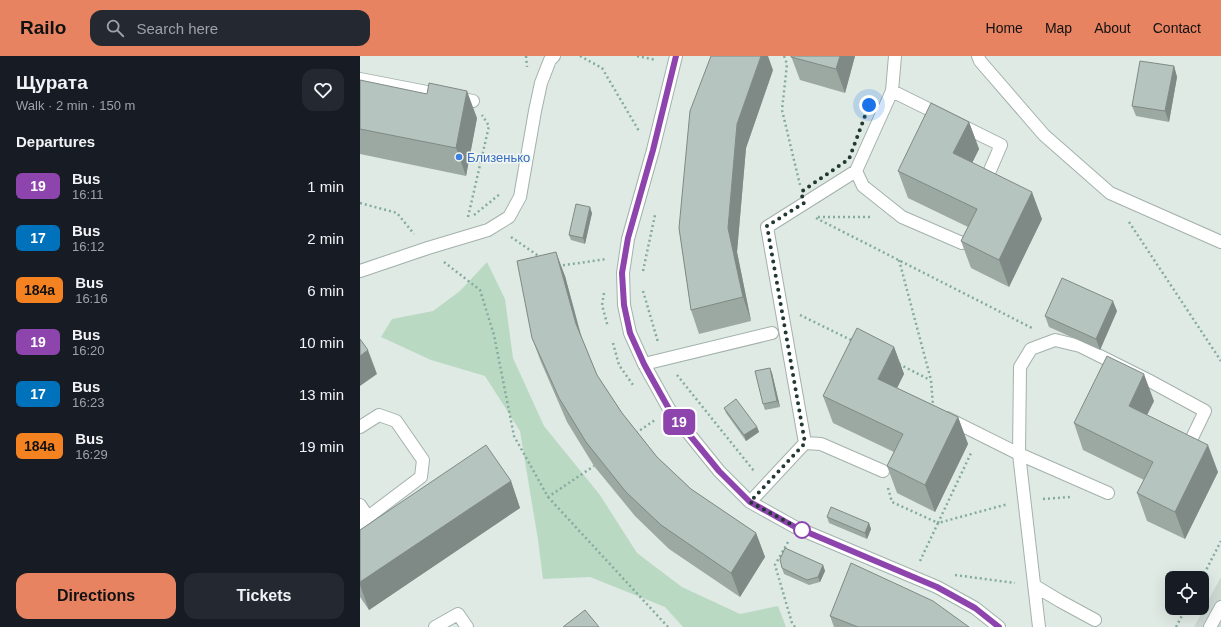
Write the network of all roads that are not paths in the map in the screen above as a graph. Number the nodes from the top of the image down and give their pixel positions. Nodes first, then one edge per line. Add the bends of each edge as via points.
1 (554, 56) edge
2 (676, 56) edge
3 (895, 56) edge
4 (978, 56) edge
5 (360, 79) edge
6 (892, 91) junction
7 (473, 101) road end
8 (856, 171) junction
9 (988, 175) edge
10 (1221, 242) edge
11 (962, 243) edge
12 (360, 271) edge
13 (772, 333) dead end
14 (644, 364) junction
15 (933, 410) edge
16 (360, 427) edge
17 (1192, 438) edge
18 (805, 443) junction
19 (1019, 454) junction
20 (883, 471) road end
21 (1108, 493) dead end
22 (750, 502) junction
23 (360, 505) edge
24 (364, 520) edge
25 (1035, 586) junction
26 (1221, 606) edge
27 (1095, 620) dead end
28 (435, 627) edge
29 (467, 627) edge
30 (999, 627) edge
31 (1039, 627) edge
32 (1210, 627) edge

1 - 12 street via 541,83 520,197 509,217 488,230
2 - 14 street via 628,238 622,273 630,333
3 - 6 street
4 - 10 street via 1044,136 1110,193
5 - 7 street
6 - 8 street
6 - 9 street via 1001,145
8 - 11 street via 863,186 902,216
8 - 18 street via 767,226
13 - 14 street
14 - 22 street via 669,409 719,471
15 - 19 street
16 - 24 street via 380,416 396,421 423,460 421,477
17 - 19 street via 1205,411 1080,346 1054,340 1031,349 1020,367
18 - 20 street via 821,444
18 - 22 street
19 - 21 street
19 - 25 street
22 - 30 street via 795,527 937,587 975,608
23 - 24 street
25 - 27 street
25 - 31 street
26 - 32 street
28 - 29 street via 458,614

